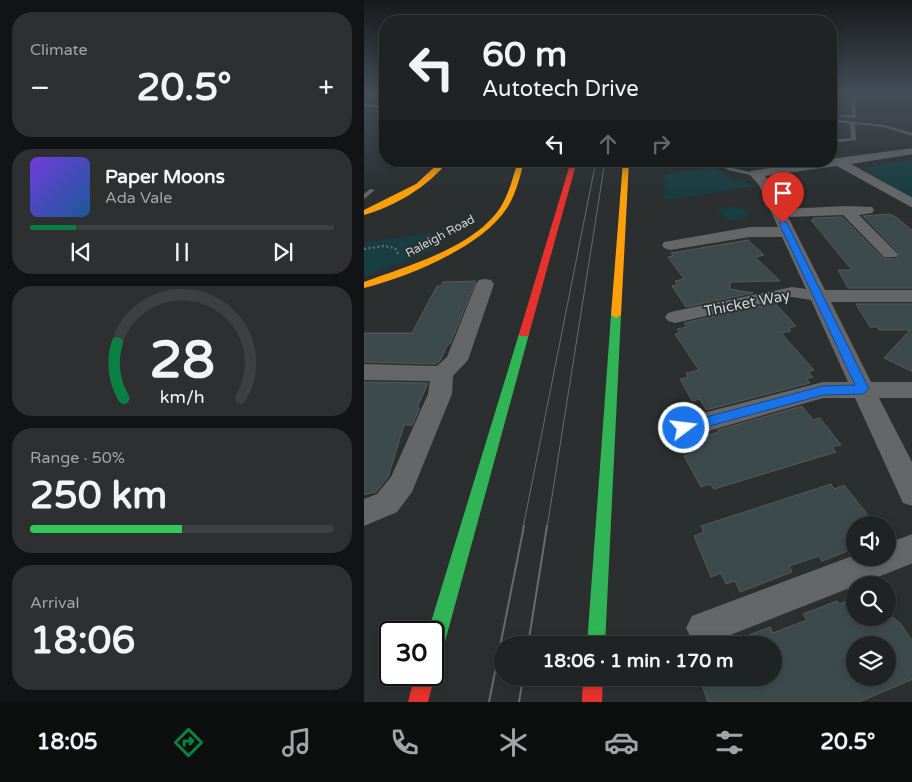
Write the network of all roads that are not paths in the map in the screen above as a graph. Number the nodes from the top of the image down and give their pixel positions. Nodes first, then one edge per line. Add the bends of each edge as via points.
1 (852, 126) edge
2 (882, 126) edge
3 (912, 135) edge
4 (837, 141) edge
5 (912, 151) edge
6 (839, 162) joint
7 (439, 167) edge
8 (519, 167) edge
9 (572, 167) edge
10 (626, 167) edge
11 (727, 167) edge
12 (783, 167) edge
13 (801, 167) edge
14 (786, 169) junction
15 (755, 174) junction
16 (372, 190) dead end
17 (364, 198) edge
18 (912, 204) edge
19 (846, 210) junction
20 (867, 210) dead end
21 (364, 213) edge
22 (779, 213) junction
23 (787, 232) junction
24 (670, 245) dead end
25 (890, 254) dead end
26 (485, 284) dead end
27 (364, 285) edge
28 (818, 296) junction
29 (912, 296) edge
30 (675, 317) dead end
31 (364, 372) edge
32 (442, 374) junction
33 (863, 389) junction
34 (912, 390) edge
35 (684, 428) dead end
36 (912, 492) edge
37 (364, 513) edge
38 (912, 548) edge
39 (441, 621) edge
40 (704, 628) dead end
41 (597, 636) edge
42 (422, 686) edge
43 (593, 686) edge
44 (418, 702) edge
45 (592, 702) edge

1 - 4 lane via 854,139
2 - 3 lane
5 - 6 street
6 - 18 street
7 - 21 main road via 425,181
8 - 27 main road, Raleigh Road via 511,196 481,232 425,262
9 - 39 main road
10 - 41 main road
11 - 15 lane
12 - 14 lane
13 - 14 street
14 - 15 street
15 - 22 street via 765,184
16 - 17 lane
19 - 20 street
19 - 22 street
19 - 25 street
22 - 23 street
23 - 24 street via 750,232
23 - 28 street
26 - 32 street via 457,360
28 - 29 street, Thicket Way
28 - 30 street, Thicket Way via 792,292
28 - 33 street
31 - 32 street
32 - 37 street via 440,394 402,484 387,503
33 - 34 street
33 - 35 street via 823,390
33 - 36 street
38 - 40 street
42 - 44 main road
43 - 45 main road

